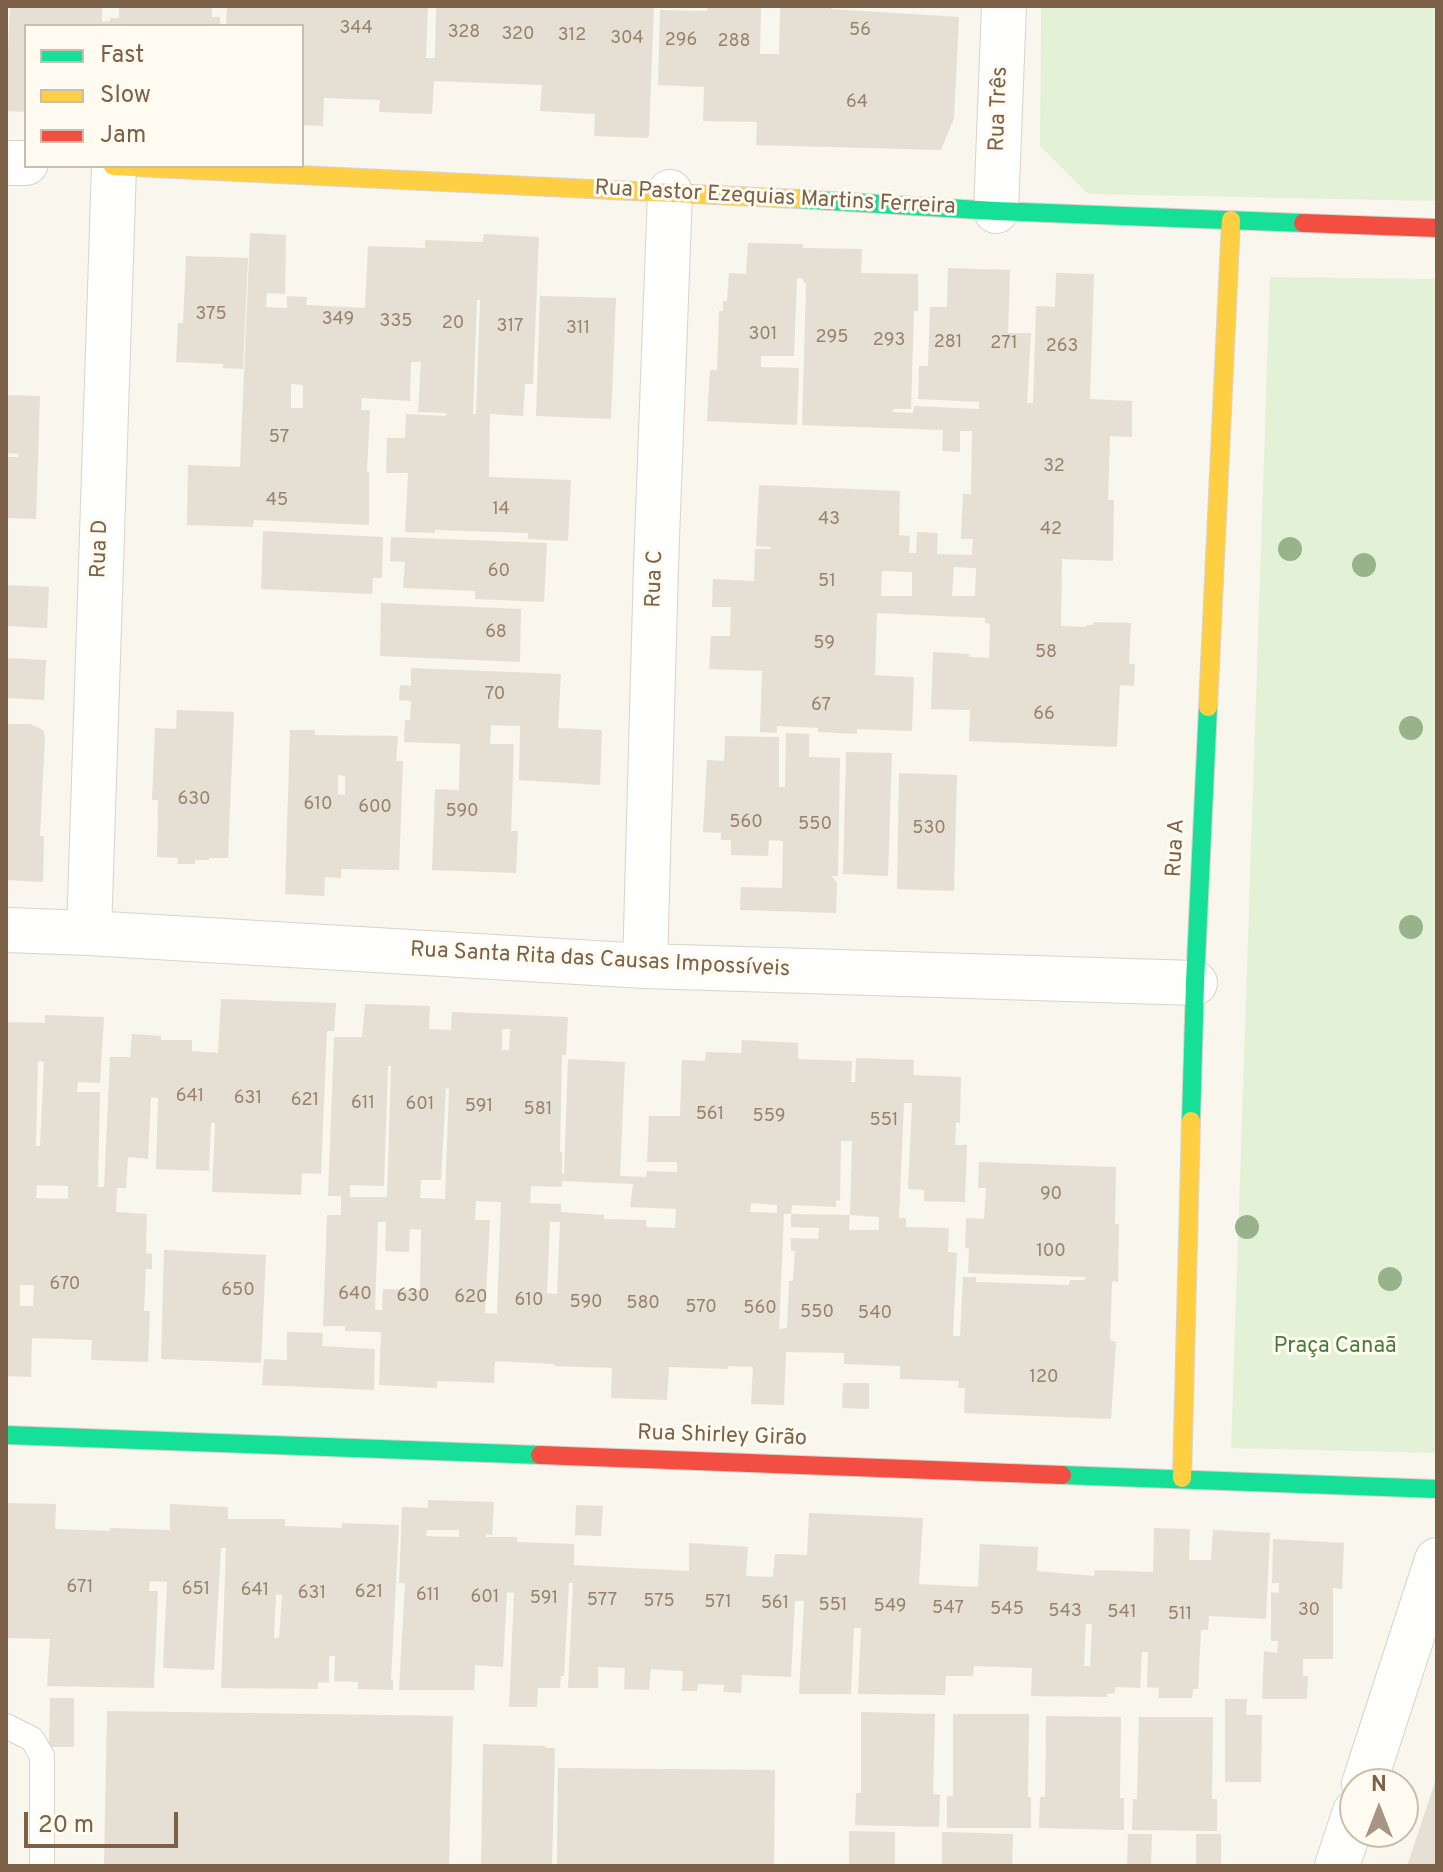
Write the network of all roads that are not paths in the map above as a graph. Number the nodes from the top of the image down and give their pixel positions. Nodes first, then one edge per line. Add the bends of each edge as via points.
1 (1004, 6) edge
2 (114, 168) edge
3 (157, 168) edge
4 (670, 192) junction
5 (996, 211) junction
6 (1231, 220) junction
7 (1437, 228) edge
8 (6, 930) edge
9 (89, 933) junction
10 (645, 966) junction
11 (1195, 983) junction
12 (6, 1435) edge
13 (1182, 1478) junction
14 (1437, 1489) edge
15 (1437, 1560) edge
16 (6, 1726) edge
17 (1369, 1768) edge
18 (42, 1866) edge

1 - 5 street, Rua Três
2 - 9 street, Rua D
3 - 4 street, Rua Pastor Ezequias Martins Ferreira
4 - 5 street, Rua Pastor Ezequias Martins Ferreira
4 - 10 street, Rua C
5 - 6 street, Rua Pastor Ezequias Martins Ferreira
6 - 7 street, Rua Pastor Ezequias Martins Ferreira
6 - 11 street, Rua A
8 - 9 street, Rua Santa Rita das Causas Impossíveis
9 - 10 street, Rua Santa Rita das Causas Impossíveis
10 - 11 street, Rua Santa Rita das Causas Impossíveis
11 - 13 street, Rua A
12 - 13 street, Rua Shirley Girão
13 - 14 street, Rua Shirley Girão
15 - 17 street
16 - 18 lane via 32,1739 42,1756

